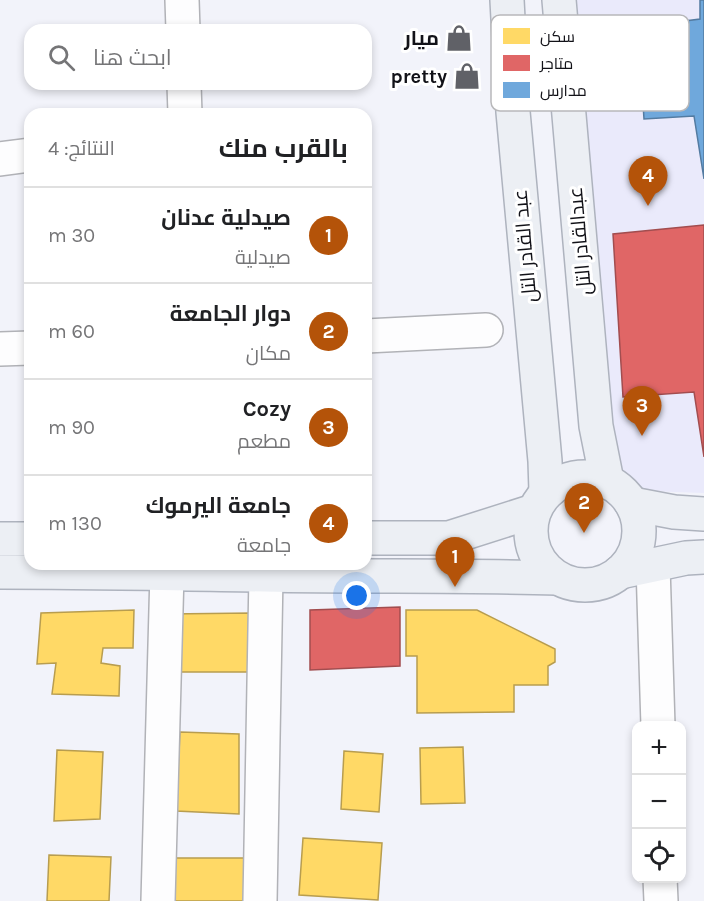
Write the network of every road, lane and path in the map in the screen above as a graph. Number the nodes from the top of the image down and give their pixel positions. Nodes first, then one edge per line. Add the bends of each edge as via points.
1 (182, 0) edge
2 (507, 0) edge
3 (559, 0) edge
4 (508, 15) edge
5 (560, 15) edge
6 (183, 24) edge
7 (184, 90) edge
8 (185, 108) edge
9 (513, 111) edge
10 (569, 111) edge
11 (24, 156) edge
12 (0, 159) edge
13 (486, 330) dead end
14 (372, 336) edge
15 (24, 348) edge
16 (0, 349) edge
17 (607, 481) junction
18 (540, 502) junction
19 (632, 504) junction
20 (704, 514) edge
21 (372, 538) edge
22 (0, 539) edge
23 (24, 539) edge
24 (704, 557) edge
25 (653, 566) junction
26 (0, 572) edge
27 (620, 572) junction
28 (167, 573) junction
29 (266, 575) junction
30 (557, 578) junction
31 (658, 721) edge
32 (660, 883) edge
33 (158, 901) edge
34 (260, 901) edge
35 (661, 901) edge

1 - 6 street
2 - 4 main road, عبد القادر التل
3 - 5 main road, عبدالقادر التل
7 - 8 street
9 - 18 main road, عبد القادر التل via 544,449
10 - 17 main road, عبدالقادر التل via 596,426
11 - 12 street
13 - 14 street
15 - 16 street
17 - 18 main road via 591,476 559,482
17 - 19 main road
18 - 21 main road via 449,538
18 - 30 main road via 530,526 531,542 536,556
19 - 20 main road
19 - 27 main road via 638,540 632,558
22 - 23 main road
24 - 25 main road
25 - 27 main road
25 - 31 street
26 - 28 main road
27 - 30 main road via 589,585
28 - 29 main road
28 - 33 street
29 - 30 main road
29 - 34 street
32 - 35 street

